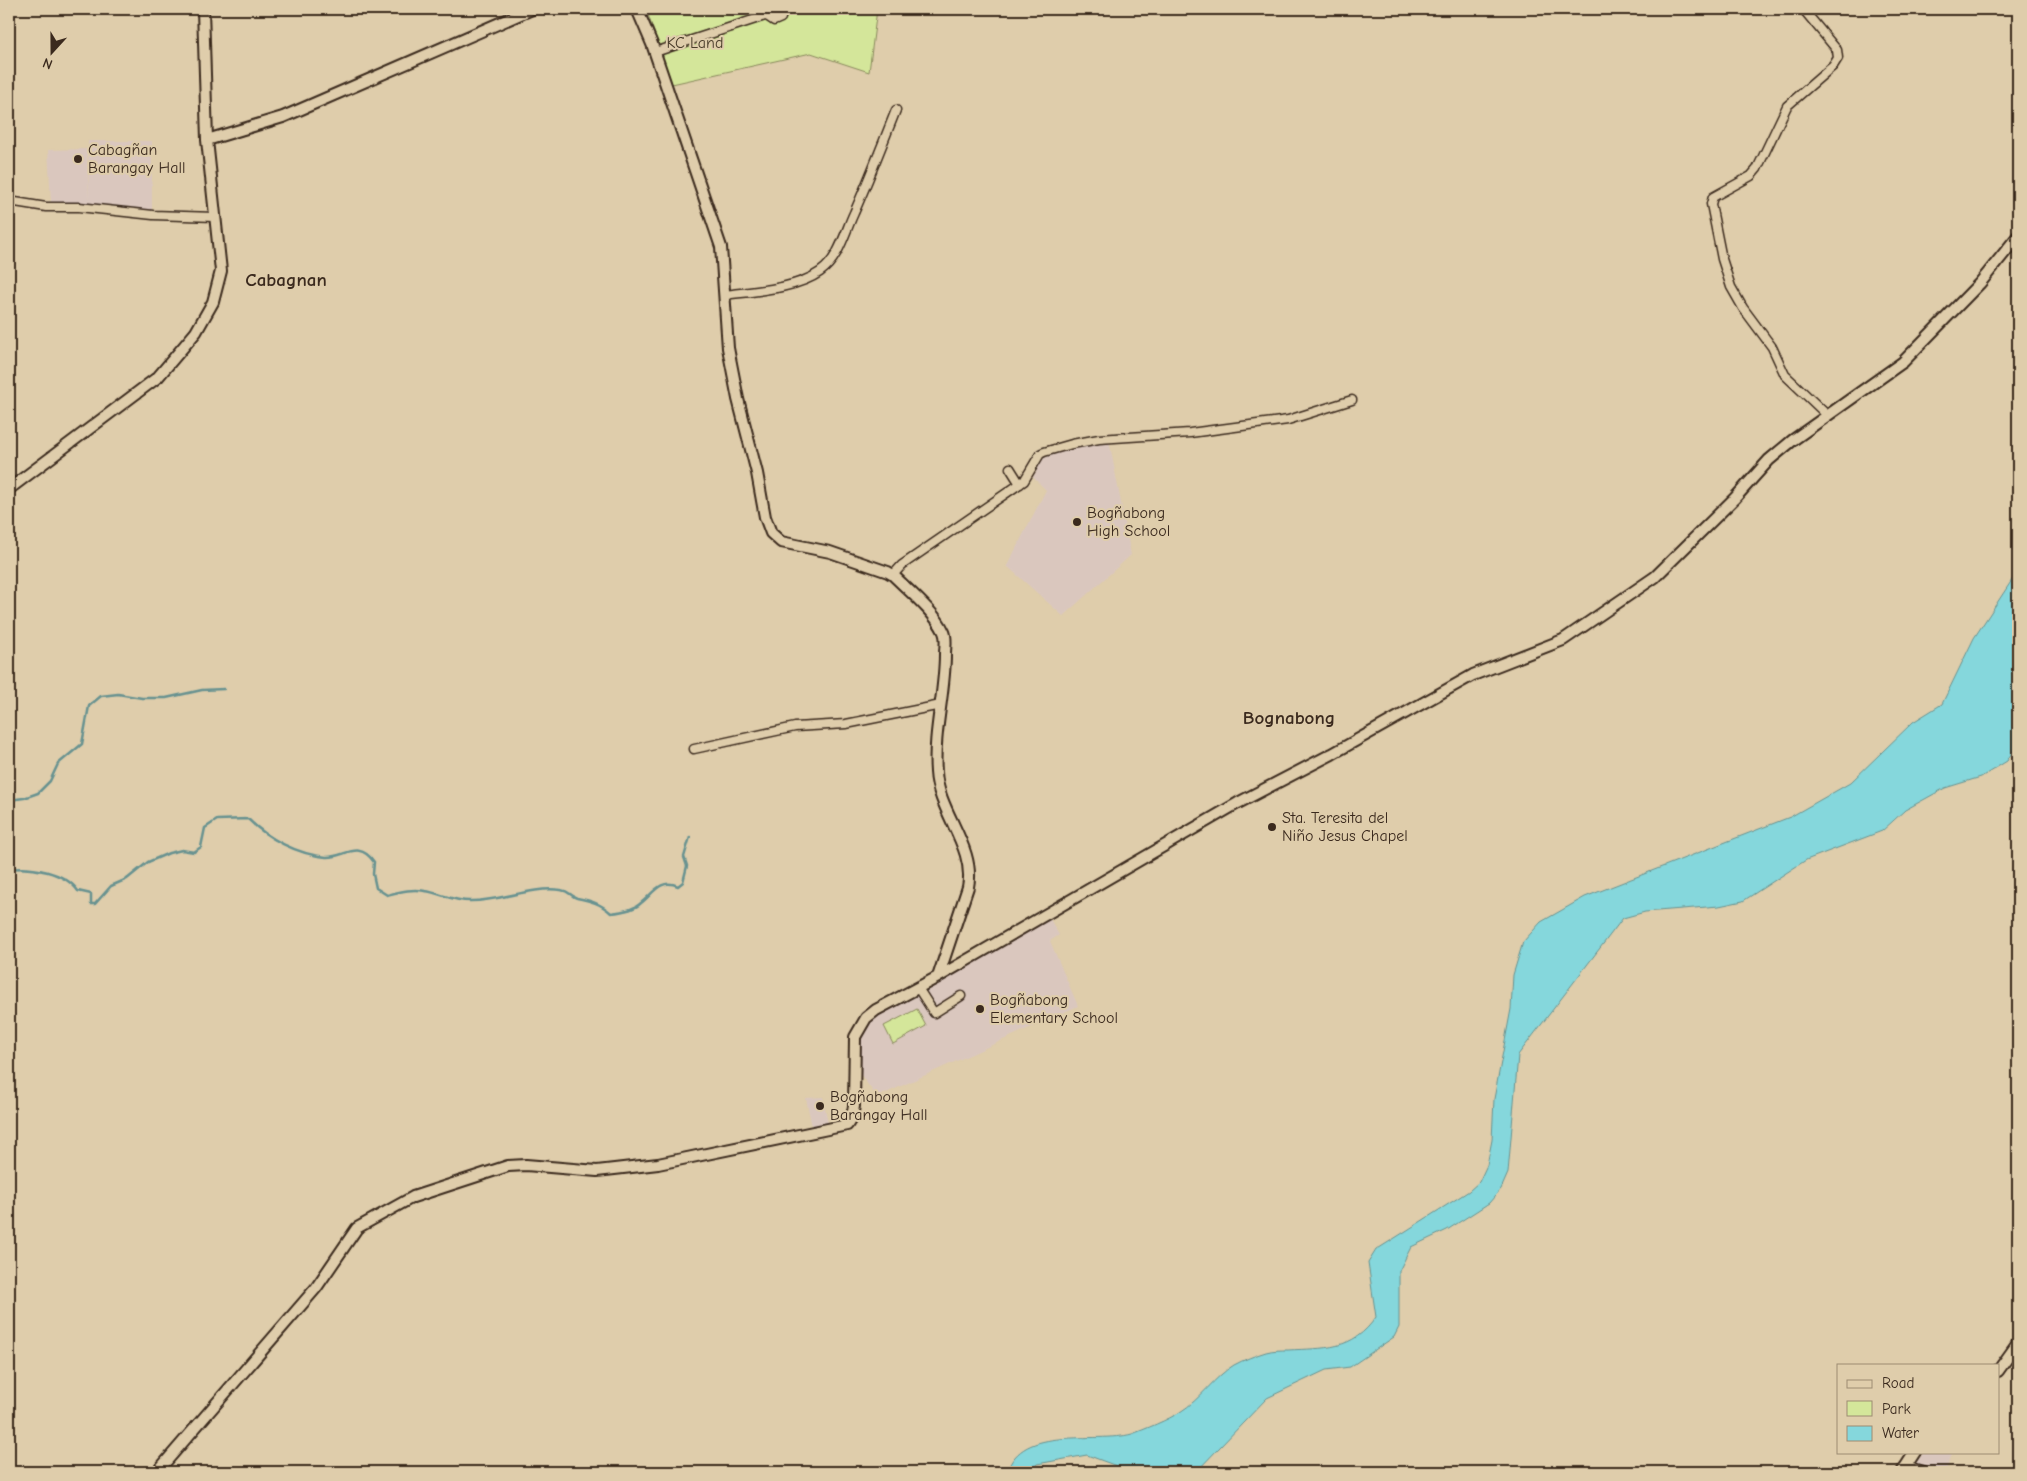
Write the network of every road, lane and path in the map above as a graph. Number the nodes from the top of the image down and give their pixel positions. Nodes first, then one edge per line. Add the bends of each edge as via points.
1 (203, 9) edge
2 (532, 9) edge
3 (637, 9) edge
4 (780, 9) edge
5 (1803, 9) edge
6 (769, 12) edge
7 (655, 52) junction
8 (896, 110) dead end
9 (207, 140) junction
10 (9, 201) edge
11 (215, 217) junction
12 (2018, 236) edge
13 (725, 295) junction
14 (1352, 400) dead end
15 (1827, 415) junction
16 (1010, 468) dead end
17 (1020, 484) junction
18 (9, 489) edge
19 (893, 575) junction
20 (941, 705) junction
21 (694, 749) dead end
22 (938, 977) junction
23 (918, 988) junction
24 (961, 996) dead end
25 (2018, 1342) edge
26 (2000, 1368) edge
27 (1914, 1454) edge
28 (1904, 1469) edge
29 (156, 1472) edge
30 (1923, 1472) edge

1 - 9 street
2 - 9 street via 283,117
3 - 7 street
4 - 6 street via 782,16 778,21 772,21
5 - 15 street via 1837,50 1838,58 1787,106 1751,176 1713,197 1711,204 1722,259 1743,308 1772,347 1785,375
6 - 7 street
7 - 13 street via 722,247
8 - 13 street via 836,253 821,271 802,281 775,288
9 - 11 street
10 - 11 street via 46,207
11 - 18 street via 221,271 213,302 196,332 158,377
12 - 15 street via 1980,283 1903,362
13 - 19 street via 728,348 771,533 780,542 830,552
14 - 17 street via 1288,420 1256,426 1121,436 1072,444 1040,454
15 - 22 street via 1769,460 1655,577 1563,640 1473,675 1238,803
16 - 17 street
17 - 19 street via 902,565
19 - 20 street via 944,632 945,674
20 - 21 street via 846,724 795,727
20 - 22 street via 936,742 939,790 971,874
22 - 23 street
23 - 24 street via 934,1013
23 - 29 street via 876,1010 858,1028 854,1046 854,1106 847,1124 658,1164 597,1171 508,1166 413,1197 357,1228 316,1288
25 - 26 street
27 - 28 street
28 - 30 street

